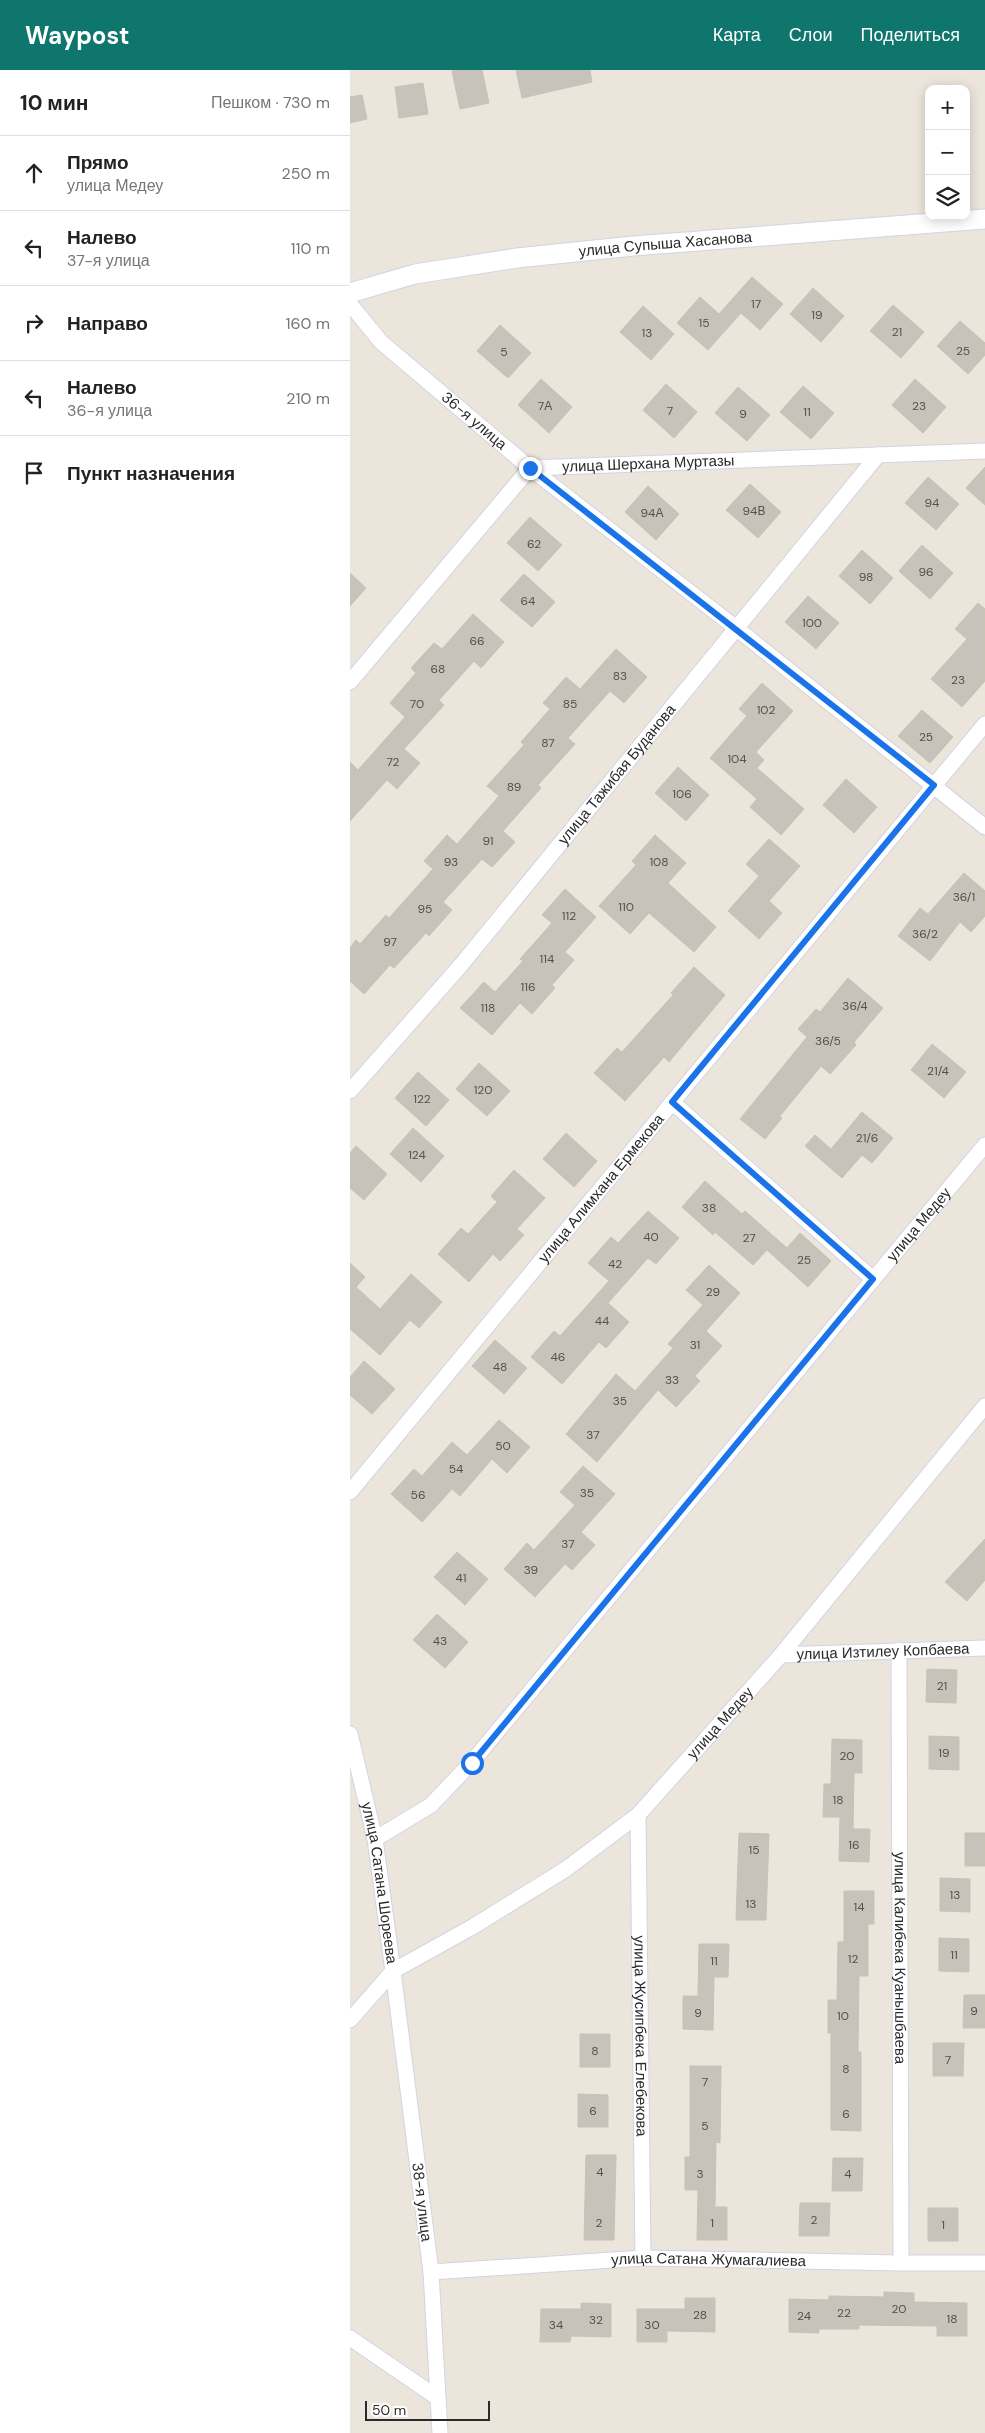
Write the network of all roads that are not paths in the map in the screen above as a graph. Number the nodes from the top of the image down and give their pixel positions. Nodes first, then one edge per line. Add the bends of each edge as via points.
1 (985, 219) edge
2 (350, 293) edge
3 (350, 304) edge
4 (985, 451) edge
5 (878, 455) junction
6 (530, 468) junction
7 (736, 628) junction
8 (350, 682) edge
9 (985, 724) edge
10 (934, 785) junction
11 (985, 827) edge
12 (350, 1091) edge
13 (672, 1102) junction
14 (985, 1145) edge
15 (873, 1279) junction
16 (985, 1406) edge
17 (350, 1492) edge
18 (985, 1648) edge
19 (900, 1650) junction
20 (781, 1655) junction
21 (350, 1734) edge
22 (638, 1815) junction
23 (375, 1839) junction
24 (393, 1971) junction
25 (352, 2014) edge
26 (643, 2258) junction
27 (901, 2263) junction
28 (985, 2263) edge
29 (431, 2272) junction
30 (350, 2338) edge
31 (438, 2398) junction
32 (440, 2433) edge

1 - 2 street, улица Супыша Хасанова via 653,244 517,258 415,274
3 - 6 street, 36-я улица via 381,342
4 - 5 street, улица Шерхана Муртазы
5 - 6 street, улица Шерхана Муртазы
5 - 7 street, улица Тажибая Буданова
6 - 7 street, 36-я улица
6 - 8 street
7 - 10 street, 36-я улица
7 - 12 street, улица Тажибая Буданова via 460,965
9 - 10 street, улица Алимхана Ермекова
10 - 11 street, 36-я улица
10 - 13 street, улица Алимхана Ермекова
13 - 15 street
13 - 17 street, улица Алимхана Ермекова
14 - 15 street, улица Медеу
15 - 23 street, улица Медеу via 472,1763 431,1805
16 - 20 street, улица Медеу
18 - 19 street, улица Изтилеу Копбаева
19 - 20 street, улица Изтилеу Копбаева
19 - 27 street, улица Калибека Куанышбаева
20 - 22 street, улица Медеу
21 - 23 street, улица Сатана Шореева
22 - 24 street, улица Медеу via 566,1869
22 - 26 street, улица Жусипбека Елебекова
23 - 24 street, улица Сатана Шореева
24 - 25 street, улица Сатана Шореева
24 - 29 street, 38-я улица
26 - 27 street, улица Сатана Жумагалиева
26 - 29 street, улица Сатана Жумагалиева
27 - 28 street, улица Сатана Жумагалиева
29 - 31 street, 38-я улица
30 - 31 street
31 - 32 street, 38-я улица

